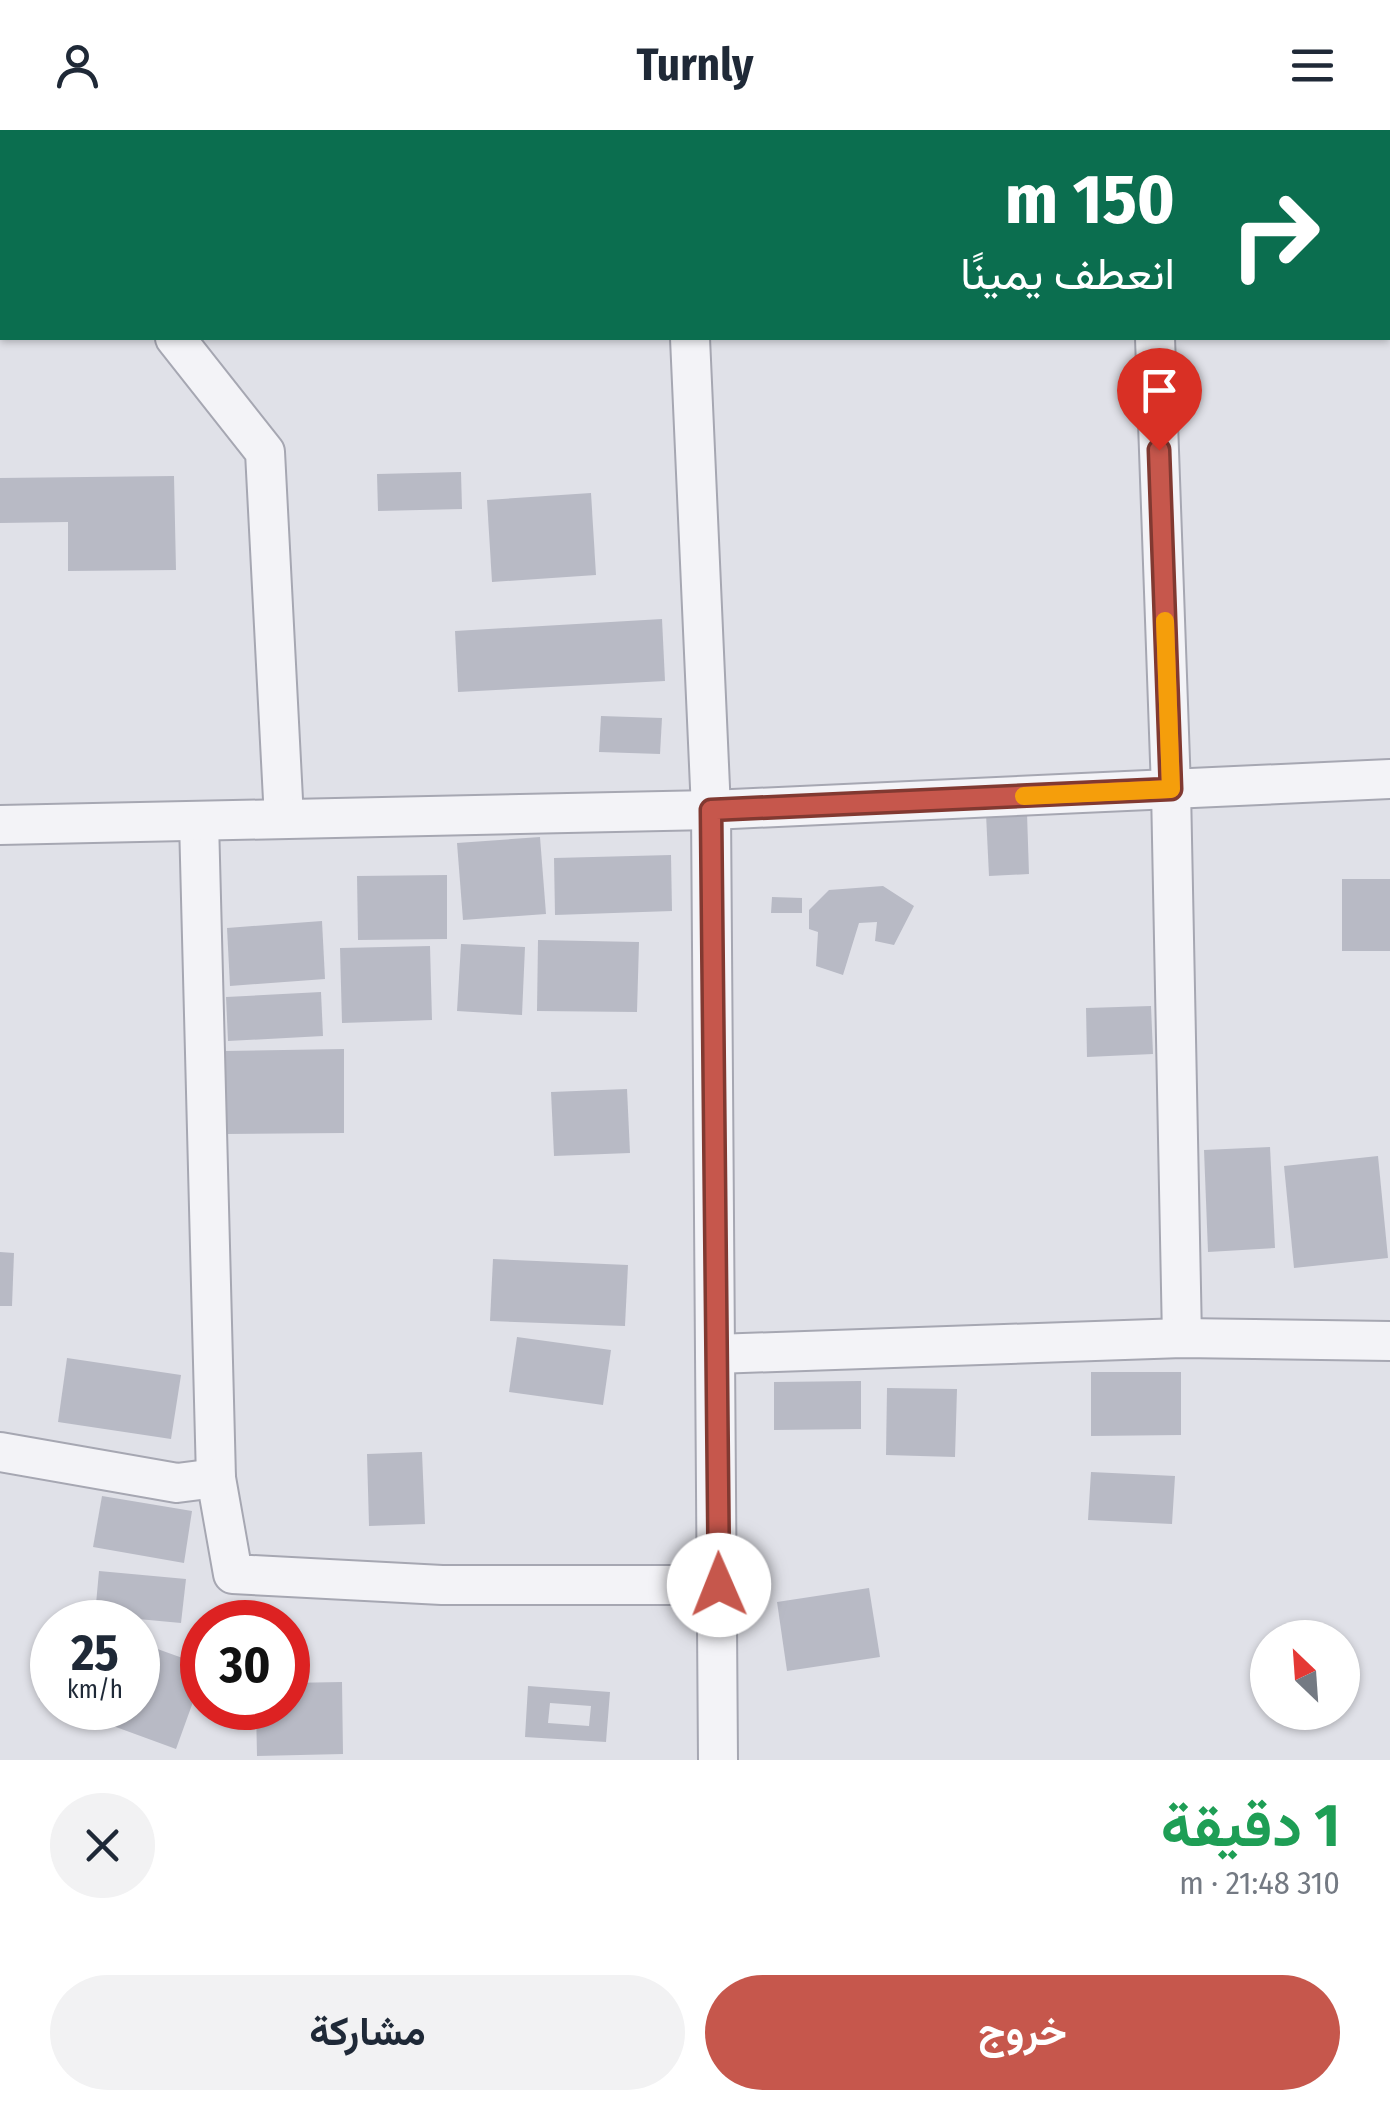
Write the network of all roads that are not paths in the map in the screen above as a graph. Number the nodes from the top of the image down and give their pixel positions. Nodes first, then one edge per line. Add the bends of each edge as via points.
1 (177, 340) edge
2 (690, 340) edge
3 (1155, 340) edge
4 (1390, 779) edge
5 (1171, 789) junction
6 (711, 810) junction
7 (284, 819) junction
8 (199, 821) junction
9 (0, 825) edge
10 (1182, 1338) junction
11 (1390, 1341) edge
12 (715, 1354) junction
13 (0, 1452) edge
14 (216, 1478) junction
15 (719, 1585) junction
16 (718, 1760) edge

1 - 7 street via 265,452
2 - 6 street
3 - 5 street
4 - 5 street
5 - 6 street
5 - 10 street
6 - 7 street
6 - 12 street
7 - 8 street
8 - 9 street
8 - 14 street
10 - 11 street
10 - 12 street
12 - 15 street
13 - 14 street via 178,1483
14 - 15 street via 233,1574 442,1585
15 - 16 street

